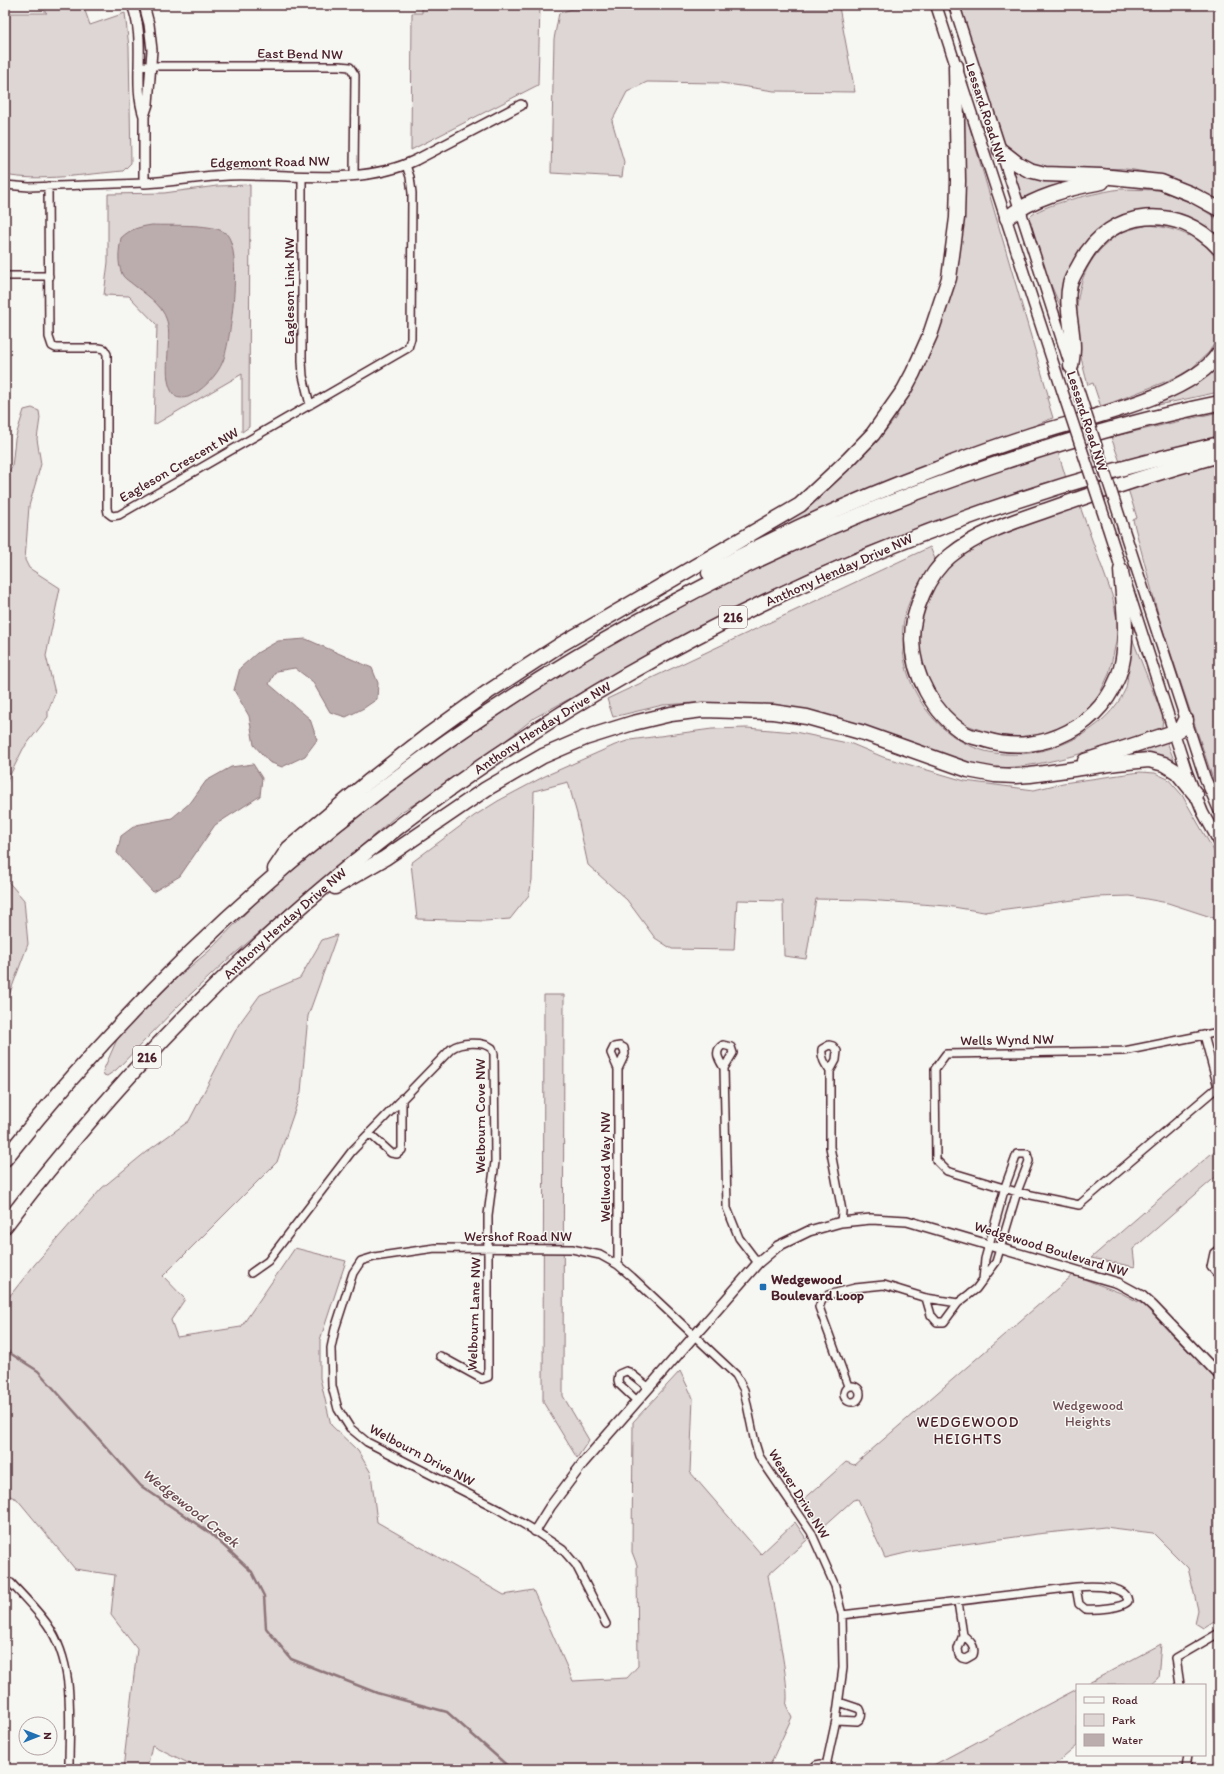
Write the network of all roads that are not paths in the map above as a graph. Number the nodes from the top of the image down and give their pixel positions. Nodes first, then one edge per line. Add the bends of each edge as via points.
1 (132, 5) edge
2 (144, 5) edge
3 (936, 5) edge
4 (954, 5) edge
5 (140, 66) junction
6 (151, 66) junction
7 (956, 66) junction
8 (521, 105) dead end
9 (144, 116) junction
10 (1000, 150) junction
11 (406, 165) junction
12 (354, 175) junction
13 (302, 176) junction
14 (1132, 179) junction
15 (144, 183) junction
16 (5, 185) edge
17 (48, 186) junction
18 (1019, 208) junction
19 (1219, 209) edge
20 (1006, 218) junction
21 (1219, 248) edge
22 (5, 276) edge
23 (48, 276) junction
24 (1219, 353) edge
25 (1071, 366) junction
26 (1219, 403) edge
27 (310, 405) junction
28 (1219, 444) edge
29 (1219, 455) edge
30 (1121, 570) junction
31 (634, 623) junction
32 (1186, 720) junction
33 (1174, 732) junction
34 (1048, 772) junction
35 (1196, 795) junction
36 (1219, 810) edge
37 (1219, 842) edge
38 (264, 885) junction
39 (305, 904) junction
40 (1219, 1032) edge
41 (1204, 1035) junction
42 (724, 1068) dead end
43 (618, 1069) dead end
44 (830, 1072) dead end
45 (1218, 1087) edge
46 (402, 1098) junction
47 (369, 1133) junction
48 (5, 1159) edge
49 (1005, 1187) junction
50 (1017, 1192) junction
51 (841, 1222) junction
52 (5, 1226) edge
53 (989, 1245) junction
54 (488, 1248) junction
55 (1001, 1249) junction
56 (1219, 1249) edge
57 (361, 1261) joint
58 (758, 1263) junction
59 (618, 1266) junction
60 (251, 1273) dead end
61 (1219, 1276) edge
62 (983, 1280) junction
63 (926, 1298) junction
64 (958, 1303) junction
65 (694, 1336) junction
66 (440, 1356) dead end
67 (1219, 1375) edge
68 (848, 1386) dead end
69 (648, 1387) junction
70 (637, 1401) junction
71 (535, 1531) junction
72 (11, 1583) dead end
73 (1076, 1587) junction
74 (958, 1602) junction
75 (842, 1615) junction
76 (606, 1624) dead end
77 (1219, 1633) edge
78 (963, 1635) dead end
79 (1180, 1684) edge
80 (839, 1702) junction
81 (836, 1720) junction
82 (1188, 1756) edge
83 (827, 1768) edge
84 (71, 1769) edge
85 (813, 1769) edge
86 (1186, 1769) edge

1 - 5 street via 138,26
2 - 6 street via 151,38
3 - 7 main road, Lessard Road NW
4 - 10 main road, Lessard Road NW
5 - 6 street, East Bend NW
5 - 9 street via 140,104
6 - 9 street via 148,104
6 - 12 street, East Bend NW via 350,67 355,76
7 - 20 main road, Lessard Road NW
7 - 38 highway via 958,181 956,226 949,278 930,335 913,373 873,434 800,505 560,645 427,736 289,848
8 - 11 street, Edgemont Road NW
9 - 15 street
10 - 14 highway via 1029,170 1045,174
10 - 18 main road, Lessard Road NW
11 - 12 street, Edgemont Road NW via 376,173
11 - 27 street, Eagleson Crescent NW via 412,193 410,344 396,356
12 - 13 street, Edgemont Road NW
13 - 15 street, Edgemont Road NW via 230,175
13 - 27 street, Eagleson Link NW via 302,361
14 - 18 highway via 1071,189
14 - 19 highway via 1173,186
15 - 17 street, Edgemont Road NW
16 - 17 street, Edgemont Road NW
17 - 23 street, Eagleson Crescent NW
18 - 20 highway
18 - 25 main road, Lessard Road NW
20 - 30 main road, Lessard Road NW, bridge
21 - 25 highway via 1194,228 1173,219 1160,217 1149,216 1130,220 1117,224 1105,232 1088,249 1071,282 1068,300 1073,348
22 - 23 street
23 - 27 street, Eagleson Crescent NW via 49,337 52,346 99,348 107,354 107,508 112,516 119,515
24 - 31 highway via 1198,375 1146,400 1025,437 937,469 854,502 765,543 687,586
25 - 32 main road, Lessard Road NW, bridge
26 - 31 highway via 1085,436 952,479 829,527 701,587
28 - 39 highway, Anthony Henday Drive NW / 216 via 1049,490 974,514 866,556 709,629 634,670 508,748 381,841
29 - 30 highway via 1101,490 990,531 967,543 949,557 925,588 918,604 912,639 920,678 941,713 966,734 998,744 1016,745 1052,740 1084,722 1101,707 1114,688 1121,668 1125,630
30 - 33 main road, Lessard Road NW
31 - 38 highway via 461,731 353,811
32 - 33 highway via 1182,728
32 - 36 main road, Lessard Road NW via 1205,778
33 - 34 highway
33 - 35 main road, Lessard Road NW
34 - 35 highway via 1149,760 1164,764 1178,772
34 - 39 highway via 1015,776 968,770 840,725 807,717 773,712 703,710 671,714 585,738 543,756 486,790 385,858
35 - 37 main road, Lessard Road NW
38 - 48 highway via 141,1003 90,1058
39 - 52 highway, Anthony Henday Drive NW / 216 via 170,1032 67,1147
40 - 41 street, Wells Wynd NW
41 - 45 street, Wells Wynd NW
41 - 49 street, Wells Wynd NW via 1124,1051 946,1054 935,1069 936,1160 947,1171
42 - 58 street via 727,1208 739,1238
43 - 59 street, Wellwood Way NW
44 - 51 street via 830,1147 842,1211
45 - 50 street, Wells Wynd NW via 1079,1206
46 - 47 street, Welbourn Cove NW
46 - 47 street via 402,1150 397,1154 391,1154
46 - 54 street, Welbourn Cove NW via 457,1045 483,1045 492,1048 495,1162 489,1208
47 - 60 street, Welbourn Cove NW via 352,1151 268,1261
49 - 50 street, Wells Wynd NW
49 - 50 street via 1017,1154 1027,1154 1029,1161
49 - 53 street
50 - 55 street
51 - 53 street, Wedgewood Boulevard NW via 871,1219 907,1221
51 - 58 street, Wedgewood Boulevard NW via 809,1231 778,1246
53 - 55 street, Wedgewood Boulevard NW
53 - 62 street
54 - 57 street, Wershof Road NW via 426,1249 374,1256
54 - 59 street, Wershof Road NW via 579,1249 600,1255
54 - 66 street, Welbourn Lane NW via 488,1376 482,1379
55 - 62 street via 996,1262
55 - 67 street, Wedgewood Boulevard NW via 1083,1271 1131,1289 1165,1317
56 - 61 street via 1214,1253 1211,1267
57 - 71 street, Welbourn Drive NW via 353,1272 331,1348 333,1394 342,1416 356,1434 367,1442 498,1509
58 - 65 street, Wedgewood Boulevard NW
59 - 65 street, Wershof Road NW via 632,1276
62 - 64 street
63 - 64 street
63 - 64 street via 931,1315 937,1322 944,1322
63 - 68 street via 884,1285 855,1288 828,1295 822,1300 819,1306
65 - 69 street, Wedgewood Boulevard NW
65 - 75 street, Weaver Drive NW via 736,1375 744,1390 759,1456 811,1532 835,1586
69 - 70 street, Wedgewood Boulevard NW
69 - 70 street via 629,1372 619,1374 619,1384
70 - 71 street, Wedgewood Boulevard NW via 580,1468
71 - 76 street, Welbourn Drive NW via 563,1550 572,1560
72 - 84 street via 48,1625 64,1658 69,1689
73 - 73 street via 1079,1604 1085,1609 1119,1606 1128,1601 1126,1596 1114,1589 1099,1586
73 - 74 street
74 - 75 street
74 - 78 street
75 - 80 street, Weaver Drive NW via 843,1668
77 - 79 street via 1176,1658
80 - 81 street, Weaver Drive NW
80 - 81 street via 857,1707 862,1714 857,1722
81 - 83 street, Weaver Drive NW
82 - 86 street
83 - 85 street via 819,1764

